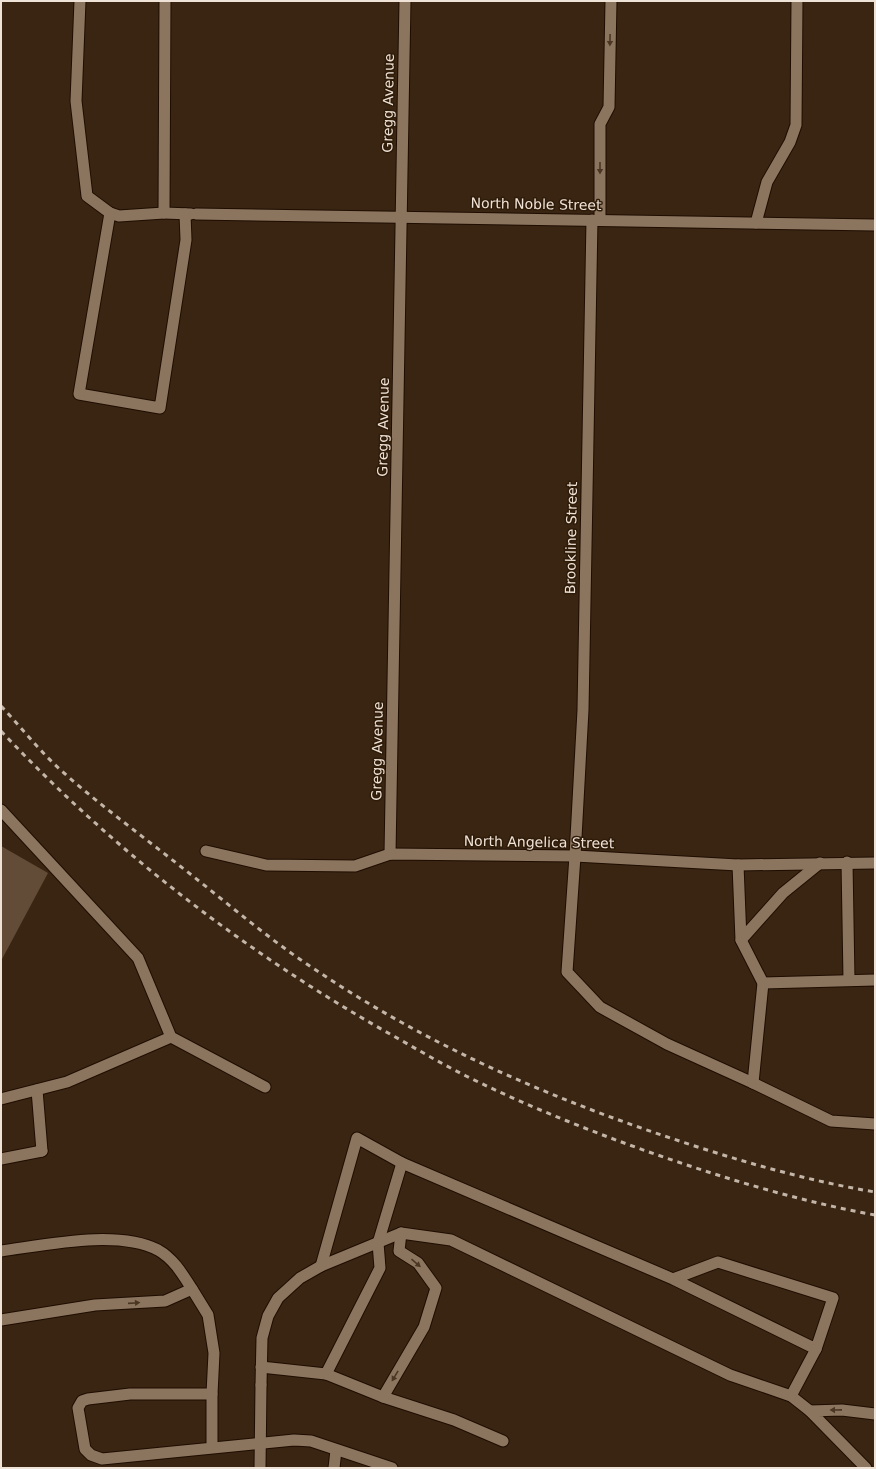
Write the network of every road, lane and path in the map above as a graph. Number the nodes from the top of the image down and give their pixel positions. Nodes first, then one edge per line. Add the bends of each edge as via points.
1 (80, 1) edge
2 (165, 1) edge
3 (405, 1) edge
4 (611, 1) edge
5 (797, 1) edge
6 (110, 213) junction
7 (164, 213) junction
8 (185, 214) junction
9 (401, 216) junction
10 (596, 220) junction
11 (756, 223) junction
12 (875, 225) edge
13 (1, 810) edge
14 (206, 851) dead end
15 (390, 854) junction
16 (575, 856) junction
17 (847, 862) junction
18 (820, 863) junction
19 (875, 863) edge
20 (738, 864) junction
21 (741, 940) junction
22 (849, 980) junction
23 (875, 980) edge
24 (763, 983) junction
25 (171, 1037) junction
26 (753, 1083) junction
27 (265, 1087) dead end
28 (37, 1090) junction
29 (1, 1099) edge
30 (875, 1124) edge
31 (1, 1159) edge
32 (402, 1163) junction
33 (401, 1233) junction
34 (378, 1243) junction
35 (1, 1251) edge
36 (321, 1266) junction
37 (673, 1279) junction
38 (192, 1289) junction
39 (1, 1320) edge
40 (816, 1349) junction
41 (262, 1367) junction
42 (326, 1374) junction
43 (212, 1394) junction
44 (791, 1396) junction
45 (383, 1397) junction
46 (810, 1411) junction
47 (875, 1414) edge
48 (503, 1441) dead end
49 (260, 1442) junction
50 (212, 1447) junction
51 (336, 1450) junction
52 (260, 1468) edge
53 (334, 1468) edge
54 (392, 1468) edge
55 (866, 1468) edge

1 - 6 street via 76,101 86,196
2 - 7 street
3 - 9 street, Gregg Avenue
4 -> 10 street, Brookline Street via 609,107 600,124
5 - 11 street via 796,125 790,142 767,182
6 - 7 street, North Noble Street via 119,216
6 - 8 street via 79,394 160,408 186,240
7 - 8 street, North Noble Street
8 - 9 street, North Noble Street
9 - 10 street, North Noble Street
9 - 15 street, Gregg Avenue
10 - 11 street, North Noble Street
10 - 16 street, Brookline Street via 583,710
11 - 12 street, North Noble Street
13 - 25 street via 138,958
14 - 15 street, North Angelica Street via 266,865 355,866
15 - 16 street, North Angelica Street
16 - 20 street, North Angelica Street
16 - 26 street, Brookline Street via 567,972 600,1007 667,1044
17 - 18 street, North Angelica Street
17 - 19 street, North Angelica Street
17 - 22 street
18 - 20 street, North Angelica Street
18 - 21 street via 783,893
20 - 21 street
21 - 24 street
22 - 23 street
22 - 24 street
24 - 26 street
25 - 27 street
25 - 28 street via 67,1082
26 - 30 street, Brookline Street via 831,1121
28 - 29 street
28 - 31 street via 42,1151
32 - 34 street
32 - 36 street via 357,1138
32 - 37 street
33 - 34 street
33 - 44 street via 451,1240 730,1375
33 -> 45 street via 399,1251 418,1263 436,1288 424,1327
34 - 36 street
34 - 42 street via 380,1268
35 - 38 street via 83,1239 140,1243 159,1251 178,1267
36 - 41 street via 300,1278 278,1298 268,1316 262,1338
37 - 40 street
37 - 40 street via 718,1262 833,1298
39 -> 38 street via 95,1305 165,1301
38 - 43 street via 208,1315 214,1353
40 - 44 street
41 - 42 street
41 - 49 street
42 - 45 street
43 - 50 street
43 - 50 street via 130,1394 88,1398 82,1401 78,1408 85,1449 91,1455 102,1458
44 - 46 street
45 - 48 street via 454,1420
47 -> 46 street via 842,1410
46 - 55 street
49 - 50 street
49 - 51 street via 311,1441
49 - 52 street
51 - 53 street
51 - 54 street

